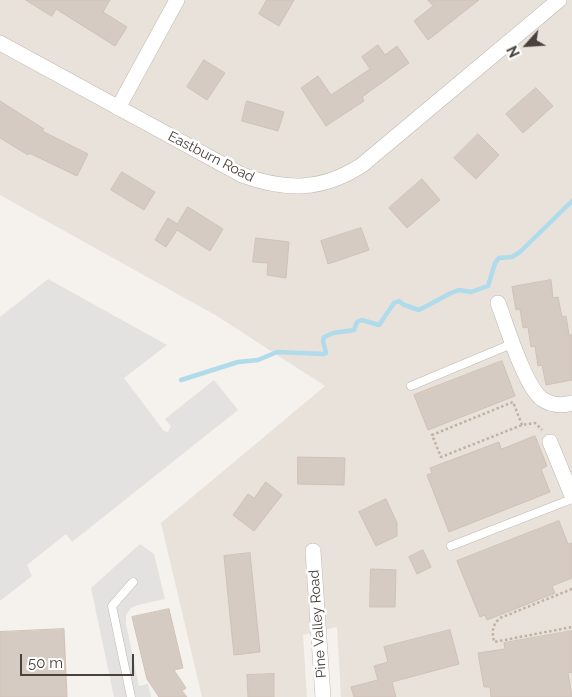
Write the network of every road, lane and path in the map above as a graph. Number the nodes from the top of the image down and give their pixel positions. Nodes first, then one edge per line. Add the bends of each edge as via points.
1 (178, 0) edge
2 (559, 0) edge
3 (0, 43) edge
4 (118, 108) junction
5 (498, 303) dead end
6 (514, 343) junction
7 (411, 386) dead end
8 (572, 403) edge
9 (522, 425) junction
10 (547, 438) joint
11 (572, 496) edge
12 (572, 500) edge
13 (451, 546) dead end
14 (313, 551) dead end
15 (134, 582) dead end
16 (572, 589) edge
17 (572, 627) edge
18 (131, 697) edge
19 (324, 697) edge

1 - 4 street
2 - 4 street, Eastburn Road via 362,165 327,182 288,187 258,181
3 - 4 street, Eastburn Road
5 - 6 street
6 - 7 lane
6 - 8 street via 536,393 543,400 559,406
9 - 9 path via 441,457 432,434 513,402
9 - 10 path via 535,423
10 - 11 street
12 - 13 lane
14 - 19 street, Pine Valley Road
15 - 18 lane via 112,606
16 - 17 path via 500,618 492,629 494,642

